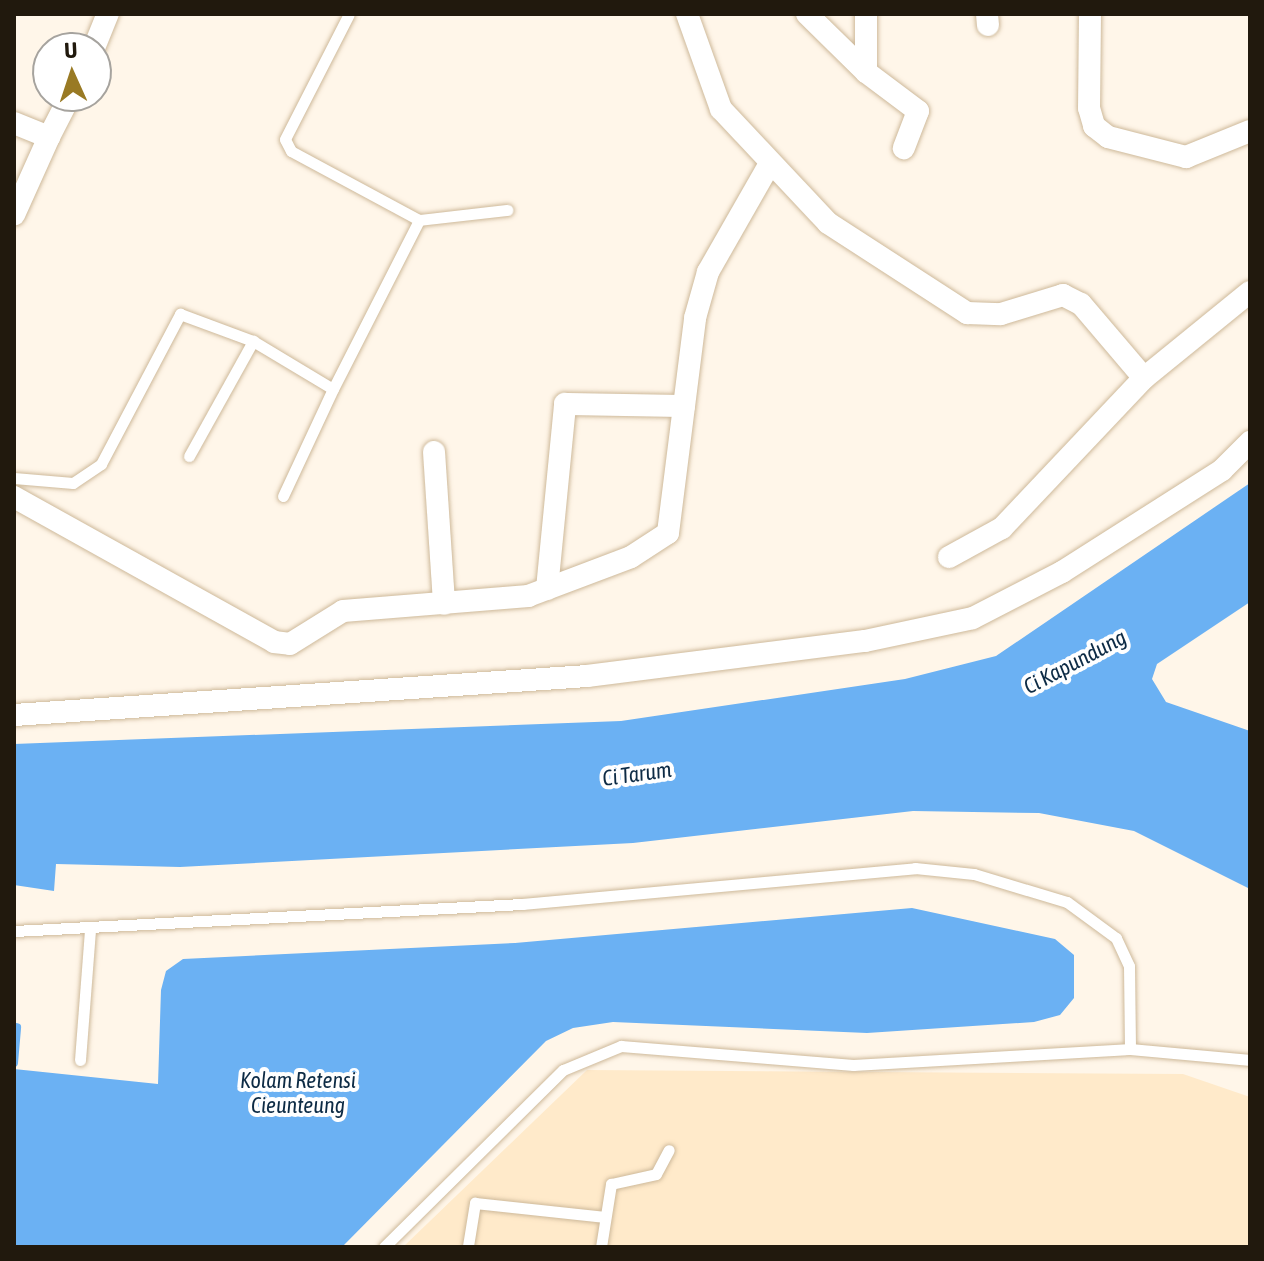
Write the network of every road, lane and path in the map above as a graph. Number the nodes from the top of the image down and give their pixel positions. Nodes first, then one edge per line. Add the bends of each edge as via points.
1 (349, 14) edge
2 (687, 14) edge
3 (807, 14) edge
4 (866, 14) edge
5 (1090, 14) edge
6 (866, 72) junction
7 (62, 112) edge
8 (14, 123) edge
9 (1250, 131) edge
10 (49, 137) junction
11 (904, 148) dead end
12 (768, 167) junction
13 (507, 210) dead end
14 (14, 215) edge
15 (419, 220) junction
16 (1250, 292) edge
17 (253, 341) junction
18 (1144, 378) junction
19 (333, 389) junction
20 (684, 406) junction
21 (1250, 442) edge
22 (434, 452) dead end
23 (189, 456) dead end
24 (14, 478) edge
25 (283, 496) dead end
26 (14, 497) edge
27 (949, 557) dead end
28 (547, 589) junction
29 (444, 604) junction
30 (14, 715) edge
31 (14, 931) edge
32 (90, 931) junction
33 (1130, 1049) junction
34 (80, 1060) dead end
35 (1250, 1060) edge
36 (669, 1150) dead end
37 (605, 1217) junction
38 (468, 1246) edge
39 (384, 1247) edge
40 (601, 1247) edge

1 - 15 lane via 285,139 291,151
2 - 12 street via 721,109
3 - 6 street
4 - 6 street
5 - 9 street via 1089,108 1094,126 1108,137 1186,157
6 - 11 street via 918,111
7 - 10 street
8 - 10 street
10 - 14 street
12 - 18 street via 828,223 961,310 1001,314 1048,294 1081,304
12 - 20 street via 708,272
13 - 15 lane
15 - 19 lane
16 - 18 street
17 - 19 lane
17 - 23 lane
17 - 24 lane via 180,314 101,464 73,483
18 - 27 street via 1002,528
19 - 25 lane
20 - 28 street via 664,540
20 - 28 street via 565,404
21 - 30 street via 1222,470 1062,572 963,620 865,641 587,676
22 - 29 street
26 - 29 street via 274,642 305,640 343,611
28 - 29 street
31 - 32 lane
32 - 33 lane via 522,904 915,868 974,874 1067,902 1116,938 1129,966
32 - 34 lane
33 - 35 lane
33 - 39 lane via 853,1065 621,1046 591,1053 525,1105
36 - 37 lane via 656,1174 611,1184
37 - 38 lane via 475,1203
37 - 40 lane

